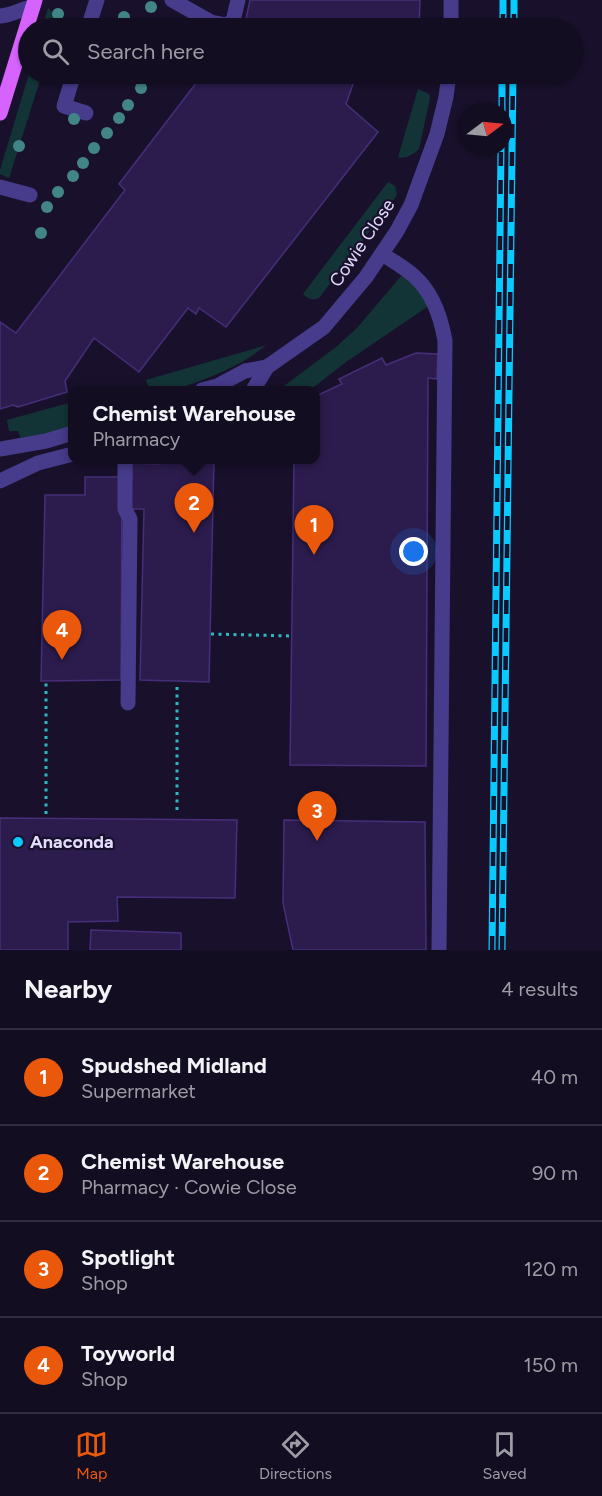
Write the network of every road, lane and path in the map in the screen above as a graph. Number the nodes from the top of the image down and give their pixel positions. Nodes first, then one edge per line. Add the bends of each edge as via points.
1 (97, 0) edge
2 (172, 0) edge
3 (238, 0) edge
4 (451, 0) edge
5 (34, 4) edge
6 (0, 16) edge
7 (91, 18) edge
8 (205, 18) edge
9 (234, 18) edge
10 (451, 18) edge
11 (18, 55) edge
12 (71, 84) edge
13 (448, 84) edge
14 (0, 113) edge
15 (86, 113) dead end
16 (0, 187) edge
17 (30, 195) dead end
18 (382, 254) junction
19 (267, 367) junction
20 (217, 386) edge
21 (255, 386) edge
22 (68, 434) edge
23 (0, 449) edge
24 (68, 455) edge
25 (125, 464) edge
26 (0, 481) edge
27 (211, 634) dead end
28 (292, 636) dead end
29 (46, 679) dead end
30 (177, 687) dead end
31 (128, 703) dead end
32 (177, 810) dead end
33 (46, 814) dead end
34 (439, 950) edge

1 - 7 street
2 - 8 street
3 - 9 street
4 - 10 street
5 - 6 street
11 - 14 main road
12 - 15 street via 64,106
13 - 18 street, Cowie Close via 437,134 422,177 411,205
16 - 17 street
18 - 19 street, Cowie Close via 324,327
18 - 34 street via 425,287 439,314 445,341
19 - 20 street, Cowie Close via 244,371
19 - 21 street, Cowie Close
22 - 23 street
24 - 26 street via 38,463
25 - 31 street via 125,509 130,519
27 - 28 path
29 - 33 path
30 - 32 path

